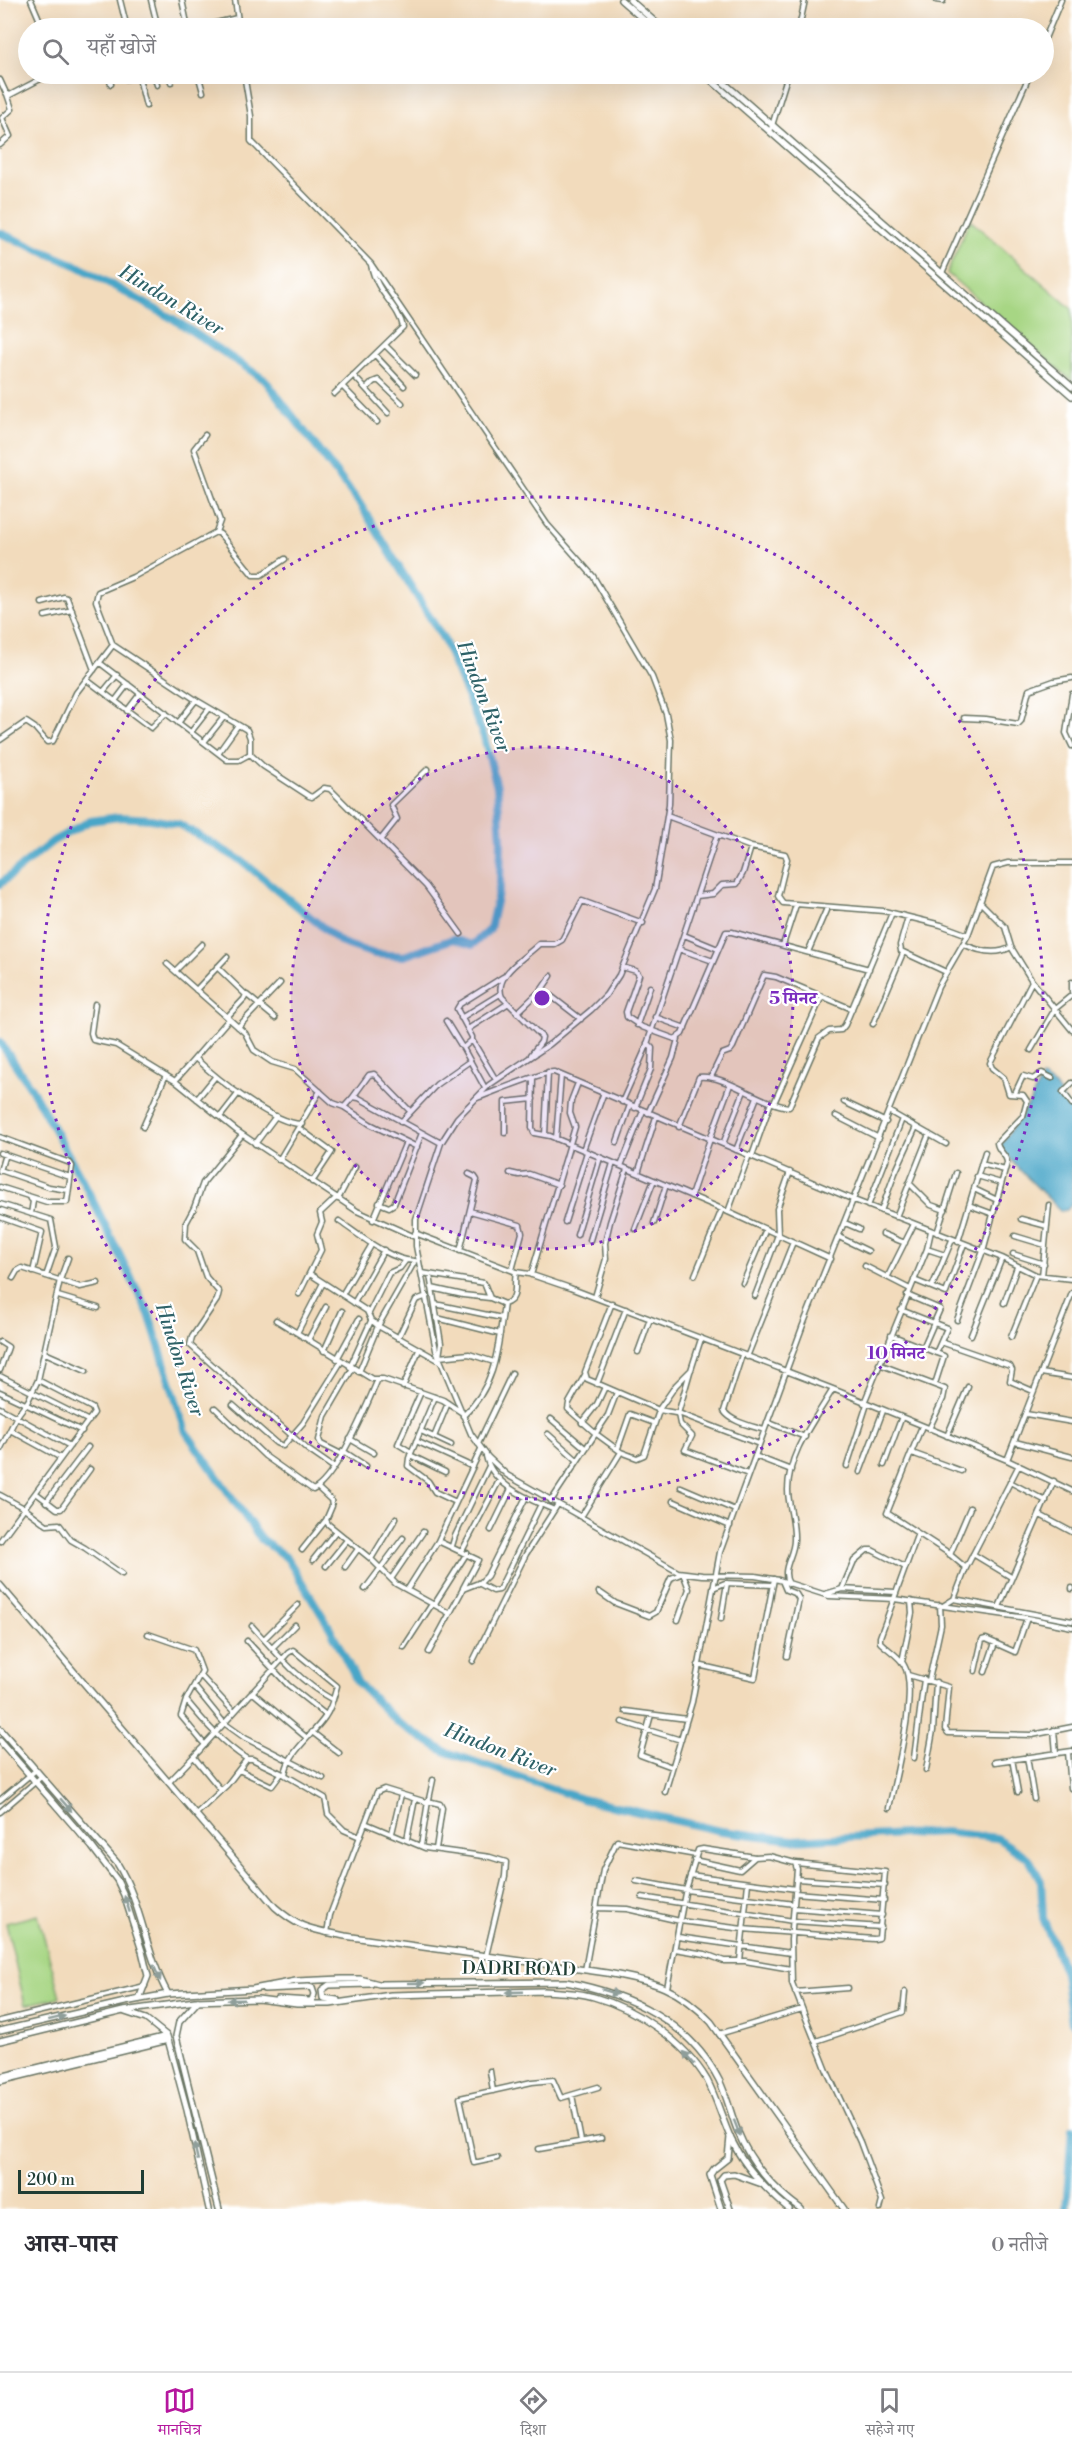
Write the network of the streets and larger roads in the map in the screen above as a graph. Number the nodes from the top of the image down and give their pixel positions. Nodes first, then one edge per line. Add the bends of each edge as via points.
1 (31, 0) edge
2 (120, 0) edge
3 (151, 0) edge
4 (182, 0) edge
5 (235, 0) edge
6 (621, 0) edge
7 (630, 0) edge
8 (805, 0) edge
9 (936, 0) edge
10 (1061, 0) edge
11 (943, 1) edge
12 (39, 18) edge
13 (124, 18) edge
14 (156, 18) edge
15 (186, 18) edge
16 (237, 18) edge
17 (642, 18) edge
18 (651, 18) edge
19 (801, 18) edge
20 (1053, 18) edge
21 (0, 80) edge
22 (28, 84) edge
23 (141, 84) edge
24 (201, 84) edge
25 (246, 84) edge
26 (715, 84) edge
27 (727, 84) edge
28 (785, 84) edge
29 (1026, 84) edge
30 (203, 92) dead end
31 (7, 94) junction
32 (146, 106) dead end
33 (774, 120) junction
34 (770, 132) junction
35 (0, 145) edge
36 (371, 264) junction
37 (944, 270) junction
38 (385, 345) junction
39 (375, 355) junction
40 (353, 375) junction
41 (415, 375) dead end
42 (342, 386) junction
43 (404, 386) dead end
44 (1072, 387) edge
45 (366, 389) junction
46 (334, 394) dead end
47 (1072, 396) edge
48 (402, 403) dead end
49 (388, 413) dead end
50 (377, 422) dead end
51 (205, 435) dead end
52 (216, 532) junction
53 (285, 559) dead end
54 (42, 603) dead end
55 (72, 610) junction
56 (45, 616) dead end
57 (113, 645) junction
58 (100, 663) junction
59 (94, 671) junction
60 (117, 675) junction
61 (1072, 678) edge
62 (87, 680) junction
63 (129, 684) junction
64 (103, 692) junction
65 (140, 694) junction
66 (1072, 694) edge
67 (196, 700) junction
68 (115, 701) junction
69 (209, 709) junction
70 (127, 711) junction
71 (166, 713) junction
72 (224, 717) junction
73 (964, 718) dead end
74 (178, 723) junction
75 (238, 725) junction
76 (191, 732) junction
77 (0, 740) edge
78 (204, 742) junction
79 (1072, 746) edge
80 (218, 753) junction
81 (250, 754) junction
82 (428, 769) dead end
83 (668, 816) junction
84 (717, 835) junction
85 (381, 839) junction
86 (751, 847) junction
87 (1072, 863) edge
88 (697, 896) junction
89 (980, 902) junction
90 (796, 905) junction
91 (827, 908) junction
92 (892, 913) junction
93 (908, 917) junction
94 (643, 923) junction
95 (461, 934) dead end
96 (684, 935) junction
97 (968, 935) junction
98 (963, 944) junction
99 (202, 945) dead end
100 (783, 945) junction
101 (1011, 947) junction
102 (679, 949) junction
103 (718, 949) junction
104 (808, 952) junction
105 (903, 953) junction
106 (227, 957) dead end
107 (713, 961) junction
108 (167, 964) dead end
109 (217, 967) junction
110 (622, 967) junction
111 (869, 969) junction
112 (175, 971) junction
113 (946, 972) junction
114 (551, 976) dead end
115 (503, 977) junction
116 (1032, 981) junction
117 (1072, 982) edge
118 (280, 983) dead end
119 (650, 987) dead end
120 (542, 989) junction
121 (196, 990) junction
122 (500, 994) junction
123 (1072, 994) edge
124 (246, 995) junction
125 (822, 996) junction
126 (95, 1004) dead end
127 (507, 1004) junction
128 (259, 1005) junction
129 (852, 1009) junction
130 (1055, 1009) junction
131 (517, 1013) junction
132 (655, 1017) junction
133 (228, 1018) junction
134 (275, 1018) dead end
135 (461, 1018) junction
136 (581, 1019) junction
137 (446, 1021) dead end
138 (873, 1024) dead end
139 (637, 1025) junction
140 (238, 1027) junction
141 (685, 1028) junction
142 (468, 1029) junction
143 (1072, 1030) edge
144 (651, 1031) junction
145 (678, 1039) junction
146 (472, 1040) junction
147 (647, 1043) junction
148 (463, 1048) junction
149 (1031, 1050) dead end
150 (195, 1058) junction
151 (529, 1058) junction
152 (470, 1061) junction
153 (548, 1072) junction
154 (166, 1075) junction
155 (561, 1075) junction
156 (215, 1077) junction
157 (711, 1077) junction
158 (533, 1078) junction
159 (1052, 1078) dead end
160 (496, 1080) junction
161 (175, 1081) junction
162 (578, 1083) junction
163 (1072, 1083) edge
164 (730, 1085) junction
165 (485, 1088) junction
166 (320, 1091) junction
167 (744, 1091) junction
168 (238, 1094) junction
169 (603, 1094) junction
170 (1015, 1094) junction
171 (353, 1097) junction
172 (757, 1097) junction
173 (197, 1099) junction
174 (474, 1099) junction
175 (533, 1099) junction
176 (622, 1102) junction
177 (844, 1102) dead end
178 (773, 1103) junction
179 (1072, 1104) edge
180 (630, 1106) junction
181 (344, 1107) junction
182 (635, 1108) junction
183 (643, 1111) junction
184 (410, 1112) junction
185 (890, 1112) junction
186 (648, 1113) junction
187 (276, 1116) junction
188 (837, 1116) dead end
189 (656, 1117) junction
190 (220, 1118) junction
191 (902, 1119) junction
192 (401, 1122) junction
193 (886, 1122) junction
194 (300, 1126) junction
195 (679, 1126) junction
196 (143, 1127) dead end
197 (916, 1127) junction
198 (422, 1133) junction
199 (505, 1133) dead end
200 (928, 1134) junction
201 (242, 1135) junction
202 (545, 1135) junction
203 (0, 1137) edge
204 (879, 1138) junction
205 (556, 1139) junction
206 (710, 1139) junction
207 (406, 1142) junction
208 (617, 1142) dead end
209 (441, 1143) junction
210 (255, 1144) junction
211 (723, 1144) junction
212 (946, 1144) dead end
213 (570, 1145) junction
214 (417, 1148) junction
215 (736, 1150) junction
216 (585, 1151) junction
217 (985, 1152) dead end
218 (3, 1154) edge
219 (750, 1156) junction
220 (600, 1158) junction
221 (279, 1160) junction
222 (614, 1163) junction
223 (981, 1164) junction
224 (621, 1166) junction
225 (355, 1167) dead end
226 (627, 1169) junction
227 (1005, 1170) junction
228 (0, 1171) edge
229 (790, 1172) junction
230 (510, 1173) dead end
231 (638, 1173) junction
232 (956, 1173) dead end
233 (469, 1174) dead end
234 (977, 1176) junction
235 (70, 1177) junction
236 (654, 1180) junction
237 (311, 1182) junction
238 (909, 1183) junction
239 (1001, 1183) junction
240 (559, 1185) junction
241 (666, 1185) junction
242 (0, 1187) edge
243 (68, 1190) junction
244 (974, 1190) junction
245 (692, 1196) junction
246 (31, 1198) junction
247 (337, 1198) junction
248 (854, 1200) junction
249 (997, 1200) junction
250 (379, 1203) junction
251 (0, 1204) edge
252 (969, 1205) junction
253 (1049, 1205) dead end
254 (868, 1206) junction
255 (722, 1209) junction
256 (945, 1210) junction
257 (470, 1211) junction
258 (882, 1211) junction
259 (728, 1212) junction
260 (31, 1214) junction
261 (993, 1214) junction
262 (0, 1217) edge
263 (896, 1217) junction
264 (1021, 1219) dead end
265 (373, 1220) junction
266 (339, 1221) dead end
267 (565, 1222) dead end
268 (654, 1223) dead end
269 (845, 1223) junction
270 (915, 1224) junction
271 (1047, 1226) junction
272 (635, 1229) dead end
273 (859, 1229) dead end
274 (766, 1230) junction
275 (931, 1231) junction
276 (937, 1233) junction
277 (883, 1234) dead end
278 (415, 1235) junction
279 (577, 1235) dead end
280 (778, 1235) junction
281 (1016, 1236) dead end
282 (839, 1237) junction
283 (591, 1240) dead end
284 (952, 1240) junction
285 (793, 1242) junction
286 (958, 1242) junction
287 (372, 1243) junction
288 (905, 1243) junction
289 (964, 1244) junction
290 (1045, 1245) junction
291 (927, 1249) junction
292 (384, 1250) junction
293 (460, 1251) junction
294 (868, 1251) dead end
295 (983, 1251) junction
296 (1013, 1254) dead end
297 (945, 1255) junction
298 (68, 1258) dead end
299 (1002, 1258) junction
300 (831, 1259) junction
301 (406, 1260) junction
302 (417, 1261) junction
303 (1044, 1264) junction
304 (866, 1266) dead end
305 (1017, 1267) junction
306 (514, 1271) junction
307 (33, 1272) junction
308 (422, 1273) junction
309 (310, 1274) junction
310 (430, 1274) junction
311 (531, 1275) junction
312 (695, 1275) dead end
313 (1036, 1275) junction
314 (46, 1276) junction
315 (888, 1276) junction
316 (1042, 1276) junction
317 (14, 1278) dead end
318 (1072, 1279) edge
319 (60, 1280) junction
320 (914, 1280) junction
321 (323, 1282) junction
322 (743, 1283) dead end
323 (98, 1284) dead end
324 (932, 1287) junction
325 (432, 1288) junction
326 (910, 1289) junction
327 (1072, 1293) edge
328 (299, 1294) dead end
329 (342, 1295) junction
330 (908, 1295) junction
331 (58, 1296) junction
332 (427, 1296) junction
333 (755, 1296) dead end
334 (595, 1297) junction
335 (490, 1298) junction
336 (354, 1303) junction
337 (612, 1303) junction
338 (1004, 1303) dead end
339 (435, 1304) junction
340 (504, 1304) junction
341 (326, 1307) dead end
342 (98, 1308) dead end
343 (626, 1309) junction
344 (901, 1310) junction
345 (342, 1311) dead end
346 (369, 1313) junction
347 (437, 1318) junction
348 (502, 1318) junction
349 (359, 1319) dead end
350 (650, 1319) junction
351 (276, 1320) dead end
352 (371, 1320) junction
353 (957, 1320) dead end
354 (933, 1323) junction
355 (378, 1326) junction
356 (297, 1333) junction
357 (501, 1334) junction
358 (891, 1335) junction
359 (971, 1335) dead end
360 (1011, 1337) dead end
361 (398, 1338) junction
362 (701, 1339) junction
363 (308, 1340) junction
364 (0, 1342) edge
365 (941, 1342) junction
366 (923, 1348) junction
367 (324, 1350) junction
368 (419, 1350) junction
369 (638, 1352) dead end
370 (45, 1353) junction
371 (936, 1353) junction
372 (745, 1356) junction
373 (2, 1359) edge
374 (440, 1359) junction
375 (339, 1360) junction
376 (494, 1362) junction
377 (879, 1364) junction
378 (352, 1367) junction
379 (0, 1370) edge
380 (691, 1370) junction
381 (86, 1371) dead end
382 (785, 1371) junction
383 (359, 1372) junction
384 (1041, 1372) junction
385 (512, 1373) dead end
386 (585, 1375) junction
387 (0, 1376) edge
388 (1072, 1378) edge
389 (378, 1379) junction
390 (38, 1380) junction
391 (597, 1384) junction
392 (934, 1384) junction
393 (403, 1387) junction
394 (605, 1387) junction
395 (968, 1387) dead end
396 (833, 1389) junction
397 (1033, 1391) junction
398 (0, 1392) edge
399 (421, 1392) junction
400 (617, 1392) junction
401 (32, 1393) junction
402 (435, 1397) junction
403 (448, 1403) junction
404 (865, 1403) junction
405 (24, 1404) junction
406 (233, 1405) dead end
407 (0, 1408) edge
408 (215, 1408) dead end
409 (659, 1410) junction
410 (883, 1411) junction
411 (462, 1414) junction
412 (678, 1414) junction
413 (1026, 1414) junction
414 (17, 1416) junction
415 (551, 1419) dead end
416 (902, 1419) junction
417 (89, 1421) junction
418 (767, 1422) junction
419 (1072, 1422) edge
420 (582, 1423) junction
421 (654, 1423) junction
422 (922, 1426) junction
423 (929, 1429) junction
424 (10, 1430) junction
425 (764, 1430) junction
426 (82, 1431) junction
427 (421, 1431) junction
428 (595, 1433) junction
429 (548, 1434) dead end
430 (947, 1436) junction
431 (292, 1437) junction
432 (434, 1437) junction
433 (805, 1437) junction
434 (350, 1439) junction
435 (416, 1441) junction
436 (1014, 1442) junction
437 (478, 1444) junction
438 (759, 1444) junction
439 (452, 1445) dead end
440 (70, 1446) junction
441 (88, 1447) dead end
442 (585, 1448) junction
443 (482, 1449) junction
444 (0, 1450) edge
445 (619, 1451) junction
446 (342, 1453) junction
447 (374, 1453) dead end
448 (411, 1453) junction
449 (912, 1453) junction
450 (486, 1455) junction
451 (755, 1456) junction
452 (1072, 1457) edge
453 (61, 1458) junction
454 (577, 1460) junction
455 (1007, 1460) junction
456 (884, 1465) dead end
457 (1019, 1465) junction
458 (366, 1466) dead end
459 (489, 1466) junction
460 (847, 1466) dead end
461 (333, 1467) junction
462 (473, 1467) junction
463 (90, 1468) dead end
464 (791, 1470) junction
465 (961, 1471) dead end
466 (445, 1472) dead end
467 (860, 1473) dead end
468 (748, 1474) junction
469 (500, 1479) junction
470 (1054, 1481) junction
471 (1010, 1482) junction
472 (318, 1488) junction
473 (681, 1488) dead end
474 (511, 1489) junction
475 (1072, 1491) edge
476 (36, 1493) junction
477 (0, 1495) edge
478 (526, 1497) junction
479 (551, 1500) junction
480 (673, 1501) dead end
481 (1046, 1501) junction
482 (46, 1502) junction
483 (456, 1502) junction
484 (542, 1504) junction
485 (558, 1504) junction
486 (24, 1508) junction
487 (970, 1508) dead end
488 (554, 1510) junction
489 (735, 1510) junction
490 (1040, 1515) junction
491 (580, 1517) junction
492 (396, 1518) dead end
493 (326, 1520) junction
494 (730, 1526) junction
495 (491, 1530) dead end
496 (336, 1531) junction
497 (423, 1532) dead end
498 (1072, 1532) edge
499 (918, 1533) junction
500 (403, 1538) dead end
501 (347, 1540) junction
502 (0, 1541) edge
503 (438, 1541) junction
504 (452, 1546) junction
505 (358, 1549) junction
506 (302, 1550) dead end
507 (464, 1552) junction
508 (973, 1554) junction
509 (950, 1555) junction
510 (371, 1559) junction
511 (313, 1560) dead end
512 (326, 1566) dead end
513 (345, 1567) dead end
514 (905, 1567) junction
515 (381, 1568) junction
516 (966, 1568) junction
517 (682, 1573) junction
518 (122, 1574) dead end
519 (715, 1575) junction
520 (1011, 1577) junction
521 (391, 1579) junction
522 (774, 1582) junction
523 (783, 1582) junction
524 (478, 1583) junction
525 (727, 1583) junction
526 (789, 1584) junction
527 (0, 1586) edge
528 (713, 1588) junction
529 (364, 1589) dead end
530 (463, 1589) junction
531 (842, 1589) junction
532 (407, 1590) junction
533 (599, 1592) dead end
534 (895, 1592) junction
535 (825, 1594) junction
536 (894, 1599) junction
537 (954, 1599) junction
538 (911, 1601) junction
539 (298, 1605) dead end
540 (433, 1605) junction
541 (941, 1605) junction
542 (999, 1607) junction
543 (449, 1613) junction
544 (1027, 1618) junction
545 (721, 1619) dead end
546 (678, 1620) dead end
547 (1072, 1621) edge
548 (295, 1625) dead end
549 (252, 1626) dead end
550 (1072, 1627) edge
551 (148, 1634) dead end
552 (264, 1639) junction
553 (247, 1641) dead end
554 (995, 1643) junction
555 (404, 1647) dead end
556 (272, 1648) junction
557 (429, 1652) dead end
558 (787, 1656) dead end
559 (282, 1659) junction
560 (474, 1661) dead end
561 (902, 1662) junction
562 (698, 1665) junction
563 (272, 1670) junction
564 (975, 1671) dead end
565 (985, 1672) dead end
566 (200, 1675) junction
567 (908, 1675) junction
568 (927, 1680) junction
569 (936, 1682) junction
570 (194, 1686) junction
571 (252, 1692) junction
572 (186, 1700) junction
573 (333, 1700) junction
574 (625, 1711) dead end
575 (234, 1712) junction
576 (651, 1714) junction
577 (326, 1715) junction
578 (687, 1719) junction
579 (622, 1722) dead end
580 (224, 1723) junction
581 (1072, 1727) edge
582 (0, 1729) edge
583 (646, 1730) junction
584 (1054, 1730) junction
585 (312, 1732) junction
586 (214, 1734) junction
587 (307, 1738) junction
588 (681, 1740) junction
589 (0, 1741) edge
590 (205, 1745) junction
591 (1070, 1751) edge
592 (339, 1753) dead end
593 (1056, 1753) junction
594 (194, 1757) junction
595 (1027, 1757) junction
596 (914, 1758) dead end
597 (247, 1759) junction
598 (1012, 1759) junction
599 (290, 1762) junction
600 (995, 1762) dead end
601 (672, 1767) junction
602 (36, 1770) junction
603 (239, 1770) junction
604 (926, 1770) dead end
605 (283, 1774) junction
606 (29, 1775) junction
607 (41, 1777) junction
608 (322, 1778) dead end
609 (433, 1780) dead end
610 (35, 1783) junction
611 (168, 1783) junction
612 (1071, 1788) edge
613 (221, 1790) junction
614 (665, 1792) dead end
615 (1018, 1792) dead end
616 (401, 1795) junction
617 (415, 1799) junction
618 (1034, 1799) dead end
619 (0, 1800) edge
620 (428, 1801) junction
621 (889, 1808) dead end
622 (0, 1812) edge
623 (195, 1814) junction
624 (365, 1823) junction
625 (392, 1833) junction
626 (360, 1837) junction
627 (407, 1839) junction
628 (421, 1846) junction
629 (436, 1849) junction
630 (696, 1855) junction
631 (755, 1857) junction
632 (694, 1860) junction
633 (795, 1863) junction
634 (690, 1875) junction
635 (797, 1879) junction
636 (636, 1881) dead end
637 (748, 1883) junction
638 (885, 1885) junction
639 (686, 1890) junction
640 (796, 1891) junction
641 (642, 1897) dead end
642 (746, 1898) junction
643 (884, 1900) junction
644 (683, 1904) junction
645 (794, 1906) junction
646 (597, 1908) junction
647 (745, 1913) junction
648 (882, 1915) junction
649 (681, 1920) junction
650 (793, 1921) junction
651 (881, 1927) junction
652 (743, 1929) junction
653 (327, 1933) junction
654 (792, 1934) junction
655 (678, 1937) junction
656 (742, 1947) junction
657 (675, 1949) junction
658 (791, 1953) junction
659 (486, 1956) junction
660 (740, 1961) junction
661 (791, 1969) junction
662 (585, 1970) junction
663 (379, 1984) junction
664 (145, 1985) junction
665 (667, 1988) junction
666 (848, 1988) dead end
667 (253, 1989) junction
668 (795, 1992) junction
669 (905, 1992) dead end
670 (168, 1994) junction
671 (374, 1996) junction
672 (139, 1999) junction
673 (258, 1999) junction
674 (198, 2001) junction
675 (802, 2008) junction
676 (123, 2011) junction
677 (0, 2021) edge
678 (0, 2031) edge
679 (719, 2034) junction
680 (167, 2038) junction
681 (0, 2040) edge
682 (816, 2041) junction
683 (183, 2063) junction
684 (176, 2065) junction
685 (490, 2071) dead end
686 (0, 2079) edge
687 (598, 2087) dead end
688 (493, 2091) junction
689 (572, 2095) junction
690 (730, 2137) junction
691 (601, 2138) dead end
692 (581, 2141) junction
693 (539, 2149) dead end
694 (497, 2158) dead end
695 (762, 2184) junction
696 (209, 2209) edge
697 (219, 2209) edge
698 (721, 2209) edge
699 (730, 2209) edge
700 (789, 2209) edge
701 (801, 2209) edge
702 (844, 2209) edge
703 (880, 2209) edge

1 - 12 street
2 - 13 street
3 - 14 street
4 - 15 street
5 - 16 street
6 - 17 street
7 - 18 street
8 - 19 street
9 - 11 street
10 - 20 street
21 - 31 street
22 - 31 street
23 - 32 street
24 - 30 street
25 - 36 street via 251,141
26 - 34 street
27 - 33 street
28 - 33 street
29 - 37 street
31 - 35 street via 12,109 2,118 10,136
33 - 34 street
33 - 37 street
34 - 47 street
36 - 38 street via 374,281 403,325
36 - 83 street via 542,517 593,576 652,677 671,740
37 - 44 street
38 - 39 street
38 - 41 street
39 - 40 street
39 - 43 street
40 - 42 street
40 - 45 street
42 - 46 street
42 - 50 street
45 - 48 street via 378,380
45 - 49 street
51 - 52 street via 194,449 220,521
52 - 53 street via 252,575 261,575
52 - 57 street via 96,593
54 - 55 street via 66,597
55 - 56 street
55 - 59 street
57 - 58 street
57 - 67 street
58 - 59 street
58 - 60 street
59 - 62 street
60 - 63 street
60 - 64 street
61 - 73 street via 1029,690 1018,724
62 - 64 street
62 - 77 street via 72,699 53,741 47,742 26,722
63 - 65 street
63 - 68 street
64 - 68 street
65 - 70 street
65 - 71 street
66 - 79 street via 1066,733
67 - 69 street
67 - 74 street
68 - 70 street
69 - 72 street
69 - 76 street
70 - 71 street via 152,728
71 - 74 street
72 - 75 street
72 - 78 street
74 - 76 street
75 - 80 street
75 - 81 street via 248,733
76 - 78 street
78 - 80 street
80 - 81 street via 233,761
81 - 85 street via 309,796 330,789
82 - 85 street via 391,805 397,819
83 - 84 street
83 - 94 street via 655,889
84 - 86 street
84 - 88 street
85 - 95 street via 426,886
86 - 88 street via 737,884 722,885 713,894
86 - 90 street via 785,854 779,901
87 - 89 street via 995,866
88 - 96 street
89 - 97 street
89 - 101 street via 1005,927
90 - 91 street
90 - 100 street
91 - 92 street
91 - 104 street
92 - 93 street
92 - 111 street
93 - 97 street
93 - 105 street via 899,948
94 - 110 street
94 - 115 street via 582,901 562,940 539,944
96 - 102 street
96 - 103 street
97 - 98 street
98 - 101 street via 987,951
98 - 113 street
99 - 112 street
100 - 103 street via 729,932 724,934
100 - 104 street
101 - 116 street
102 - 107 street
102 - 132 street
103 - 107 street
104 - 111 street
105 - 113 street
105 - 138 street
106 - 109 street
107 - 141 street
108 - 112 street
109 - 121 street
109 - 124 street
110 - 136 street via 606,995
110 - 139 street via 639,975 626,1015
111 - 129 street
112 - 121 street
113 - 185 street
114 - 120 street
115 - 122 street
115 - 135 street via 460,1004 457,1009
116 - 130 street
116 - 170 street via 990,1063 1004,1078 1009,1094
117 - 123 street
118 - 128 street
119 - 139 street
120 - 131 street
120 - 136 street
121 - 133 street
122 - 127 street
122 - 135 street
123 - 130 street
124 - 128 street
124 - 133 street
125 - 129 street
125 - 157 street via 764,975 733,1047 722,1054
125 - 178 street
126 - 154 street via 93,1040 116,1045
127 - 131 street
127 - 142 street
128 - 134 street
128 - 140 street
129 - 178 street via 843,1029 829,1031 819,1038 790,1105
130 - 143 street
130 - 149 street
131 - 151 street via 542,1037
132 - 141 street
132 - 144 street
133 - 140 street
133 - 150 street
135 - 142 street
136 - 151 street
137 - 148 street
139 - 144 street
140 - 166 street via 257,1053 295,1069
141 - 145 street
142 - 146 street
144 - 145 street
144 - 147 street
145 - 186 street
146 - 148 street
146 - 160 street
147 - 176 street
147 - 182 street via 652,1048 652,1062
148 - 152 street
150 - 156 street
150 - 161 street
151 - 160 street
152 - 165 street
152 - 184 street via 437,1084
153 - 155 street
153 - 158 street
153 - 202 street
154 - 161 street
154 - 196 street
155 - 162 street
155 - 205 street
156 - 168 street
156 - 173 street
157 - 164 street
157 - 195 street via 695,1080
158 - 174 street
158 - 175 street
159 - 170 street via 1042,1073 1033,1079 1023,1076
160 - 165 street
161 - 173 street
162 - 169 street
162 - 213 street via 571,1101 570,1113 575,1124
163 - 179 street via 1064,1090
164 - 167 street
164 - 206 street
165 - 174 street
166 - 181 street
166 - 194 street
167 - 172 street
167 - 211 street
168 - 187 street
168 - 190 street
169 - 176 street
169 - 216 street
170 - 227 street via 1026,1096 1027,1101 1023,1116 997,1143 1006,1158
171 - 181 street
171 - 184 street via 369,1075 374,1074
171 - 192 street
172 - 178 street
172 - 215 street
173 - 190 street
174 - 209 street
175 - 199 street via 505,1102
175 - 202 street via 532,1131
176 - 180 street
177 - 193 street
178 - 219 street
180 - 182 street
180 - 208 street
181 - 207 street
182 - 183 street
183 - 186 street
183 - 224 street
184 - 192 street
185 - 191 street
185 - 193 street
186 - 189 street
187 - 194 street
187 - 210 street
188 - 204 street
189 - 195 street
189 - 231 street
190 - 201 street
191 - 197 street
191 - 254 street
192 - 198 street
193 - 204 street
194 - 221 street
194 - 237 street via 332,1152
195 - 206 street
197 - 200 street
197 - 258 street
198 - 209 street
198 - 214 street
200 - 212 street
200 - 238 street
201 - 210 street
201 - 431 street via 203,1183 184,1229 185,1239 197,1251 206,1277 219,1292 190,1345
202 - 205 street
203 - 235 street via 70,1163
204 - 248 street
205 - 213 street
206 - 211 street
206 - 245 street
207 - 214 street
207 - 250 street
209 - 278 street via 416,1219
210 - 221 street
211 - 215 street
213 - 216 street
213 - 240 street
214 - 250 street via 394,1204 389,1207
215 - 219 street
216 - 220 street
216 - 267 street
217 - 223 street
218 - 228 street
218 - 235 street
219 - 229 street
219 - 259 street
220 - 222 street
220 - 279 street
221 - 237 street
222 - 224 street
222 - 283 street
223 - 227 street
223 - 234 street
224 - 226 street
225 - 247 street
226 - 231 street
226 - 334 street via 610,1222 606,1259
227 - 239 street
228 - 243 street
229 - 248 street
229 - 280 street via 777,1209
230 - 240 street via 529,1174
231 - 236 street
232 - 256 street
233 - 257 street via 477,1180
234 - 239 street
234 - 244 street
235 - 243 street
236 - 241 street
236 - 272 street
237 - 247 street
238 - 256 street via 931,1205
238 - 263 street
239 - 249 street
240 - 311 street
241 - 245 street
241 - 268 street
242 - 246 street
243 - 246 street via 68,1201 62,1203
244 - 249 street
244 - 252 street
245 - 255 street
246 - 260 street
247 - 265 street
247 - 309 street via 320,1213 322,1222 317,1234 321,1250
248 - 254 street
248 - 269 street
249 - 261 street
250 - 265 street
251 - 260 street
252 - 261 street
252 - 286 street
253 - 271 street
254 - 258 street
255 - 259 street
255 - 312 street
256 - 276 street
257 - 293 street
257 - 306 street via 520,1225 522,1233
258 - 263 street
259 - 274 street
260 - 314 street via 51,1220 56,1247
261 - 295 street
262 - 307 street via 42,1232
263 - 270 street
264 - 271 street
265 - 278 street
266 - 287 street
269 - 273 street
269 - 282 street
270 - 275 street
270 - 288 street
271 - 290 street
274 - 280 street
274 - 322 street
275 - 276 street
275 - 291 street
276 - 284 street
277 - 288 street
278 - 293 street
278 - 302 street
280 - 285 street
280 - 333 street
281 - 290 street
282 - 294 street
282 - 300 street
284 - 286 street
284 - 297 street
285 - 300 street
285 - 372 street
286 - 289 street
287 - 292 street
287 - 329 street
288 - 315 street
289 - 295 street
289 - 324 street via 946,1293
290 - 303 street
291 - 297 street
291 - 320 street
292 - 301 street
292 - 336 street
293 - 306 street
295 - 299 street
295 - 353 street
296 - 303 street
297 - 324 street
298 - 319 street
299 - 305 street
299 - 359 street
300 - 382 street
301 - 302 street
301 - 346 street via 389,1273
302 - 308 street
302 - 355 street
303 - 316 street
304 - 315 street
305 - 313 street
305 - 338 street
306 - 311 street
306 - 340 street via 515,1295
307 - 314 street
307 - 317 street via 19,1269
308 - 310 street
308 - 332 street
309 - 321 street
309 - 328 street
310 - 325 street
310 - 335 street via 484,1283
311 - 334 street
313 - 316 street
313 - 360 street
314 - 319 street
315 - 326 street
316 - 318 street
319 - 323 street via 84,1287
319 - 331 street
320 - 324 street
320 - 326 street
321 - 329 street
321 - 356 street
325 - 335 street
325 - 339 street
326 - 330 street
327 - 384 street
329 - 336 street
330 - 344 street
330 - 354 street via 940,1309
331 - 342 street
331 - 370 street
332 - 361 street via 416,1299
332 - 374 street
334 - 337 street
335 - 340 street
336 - 346 street
337 - 343 street
337 - 386 street
339 - 347 street
339 - 348 street
340 - 348 street
341 - 363 street
343 - 350 street
343 - 391 street
344 - 354 street
344 - 358 street
345 - 367 street
346 - 352 street
347 - 357 street
347 - 374 street
348 - 357 street
349 - 375 street
350 - 362 street
350 - 369 street
351 - 356 street
352 - 355 street
352 - 378 street
354 - 365 street via 947,1328
354 - 366 street
355 - 361 street
355 - 383 street
356 - 363 street
357 - 376 street
358 - 366 street
358 - 377 street
361 - 368 street
362 - 372 street
362 - 380 street
363 - 367 street
364 - 373 street via 8,1347
365 - 371 street
365 - 397 street via 1010,1366 1010,1381
366 - 371 street
367 - 375 street
368 - 374 street
368 - 393 street
370 - 381 street
370 - 390 street
371 - 392 street via 944,1356
372 - 382 street
372 - 425 street via 724,1411 727,1416
373 - 379 street
374 - 376 street via 469,1354
374 - 411 street
375 - 378 street
375 - 431 street
376 - 411 street via 479,1398
377 - 392 street
377 - 404 street
378 - 383 street
378 - 446 street via 325,1416 319,1440
380 - 409 street
380 - 412 street
382 - 396 street
382 - 418 street
383 - 389 street
384 - 388 street
384 - 397 street
385 - 437 street
386 - 391 street
386 - 420 street via 568,1406
387 - 401 street
389 - 393 street
389 - 434 street
390 - 401 street
390 - 417 street via 92,1408 94,1413
391 - 394 street
392 - 423 street via 945,1392
393 - 399 street
394 - 400 street
394 - 420 street
395 - 430 street
396 - 404 street
396 - 433 street
397 - 413 street
398 - 405 street
399 - 402 street
399 - 448 street via 398,1444
400 - 409 street
400 - 428 street via 610,1412
401 - 405 street
401 - 417 street
402 - 403 street
402 - 427 street
403 - 411 street
403 - 432 street
404 - 410 street
404 - 460 street
405 - 414 street
405 - 426 street
406 - 431 street via 281,1446
407 - 414 street
408 - 472 street via 276,1466 311,1489
409 - 412 street
409 - 421 street
410 - 416 street
410 - 467 street
411 - 437 street
412 - 438 street
412 - 468 street via 680,1424 692,1436 685,1447 687,1452
413 - 419 street
413 - 436 street
414 - 424 street
414 - 440 street
415 - 442 street
416 - 422 street
416 - 456 street
417 - 426 street
418 - 425 street
418 - 433 street
420 - 428 street
421 - 445 street via 642,1457
421 - 445 street via 630,1414
422 - 423 street
422 - 449 street
423 - 430 street
424 - 444 street
424 - 453 street
425 - 438 street
426 - 440 street
427 - 432 street
427 - 435 street
428 - 442 street
428 - 445 street
429 - 454 street
430 - 455 street
431 - 461 street
432 - 439 street
433 - 464 street
434 - 446 street
434 - 447 street
435 - 448 street
435 - 462 street
436 - 452 street
436 - 455 street
437 - 443 street
438 - 451 street
440 - 453 street
441 - 482 street
442 - 454 street
443 - 450 street
443 - 462 street
445 - 491 street
446 - 458 street
446 - 461 street
448 - 466 street
448 - 483 street via 409,1469 428,1481 435,1492
449 - 465 street
449 - 499 street via 887,1511
450 - 459 street
450 - 479 street via 507,1475
451 - 464 street
451 - 468 street
453 - 476 street
454 - 479 street
455 - 457 street
457 - 470 street
457 - 471 street
459 - 469 street
459 - 504 street
461 - 472 street
462 - 483 street
463 - 482 street via 61,1509
464 - 526 street via 788,1489 794,1540 785,1572
468 - 489 street
469 - 474 street
469 - 507 street
470 - 475 street
470 - 481 street
471 - 481 street
471 - 508 street
472 - 493 street via 332,1500
473 - 489 street
474 - 478 street
474 - 495 street
476 - 482 street
476 - 486 street
477 - 486 street
478 - 484 street
478 - 524 street via 487,1576
479 - 485 street
480 - 494 street
481 - 490 street
483 - 503 street
484 - 488 street
484 - 524 street via 499,1590 493,1592
485 - 488 street
485 - 491 street
486 - 502 street
486 - 518 street via 47,1525 59,1524 70,1540
487 - 509 street
488 - 560 street via 526,1554
489 - 494 street
490 - 498 street
490 - 520 street
491 - 517 street
492 - 510 street
493 - 496 street
493 - 506 street
494 - 519 street
496 - 501 street
496 - 511 street
497 - 521 street
499 - 509 street
499 - 514 street
500 - 515 street
501 - 505 street
501 - 512 street
503 - 504 street
503 - 532 street
504 - 507 street
505 - 510 street
505 - 513 street
507 - 530 street via 478,1560
507 - 540 street
508 - 516 street
508 - 520 street
509 - 516 street
510 - 515 street
514 - 531 street via 867,1550 854,1561
514 - 534 street
515 - 521 street
515 - 529 street
516 - 537 street
517 - 519 street
517 - 533 street via 671,1578 656,1612 649,1616
517 - 546 street via 689,1589
519 - 522 street via 755,1576
519 - 528 street
520 - 542 street
521 - 532 street
522 - 523 street
522 - 525 street
522 - 562 street via 755,1678
523 - 526 street
523 - 558 street via 786,1590 798,1599
524 - 530 street
525 - 528 street
525 - 545 street
526 - 535 street
527 - 611 street
528 - 562 street
530 - 543 street
531 - 534 street
531 - 535 street
532 - 540 street
534 - 536 street
535 - 536 street
536 - 538 street
536 - 561 street via 880,1642
537 - 541 street
537 - 542 street
538 - 541 street
538 - 561 street
539 - 552 street
540 - 543 street
540 - 555 street
541 - 544 street
541 - 568 street via 941,1624
542 - 547 street
543 - 557 street
544 - 550 street
544 - 554 street via 1015,1652
548 - 556 street
549 - 552 street
551 - 566 street via 191,1648 202,1667
552 - 556 street
553 - 563 street
554 - 564 street via 982,1640
554 - 565 street
556 - 559 street
559 - 563 street
559 - 573 street
559 - 573 street via 295,1651 336,1684
561 - 567 street
562 - 578 street
563 - 571 street
563 - 577 street
566 - 570 street
566 - 575 street
567 - 568 street
567 - 621 street via 905,1733
568 - 569 street
568 - 596 street
569 - 584 street via 950,1687 945,1729 948,1733 1032,1735
569 - 604 street
570 - 572 street
570 - 580 street
571 - 575 street
571 - 587 street
572 - 586 street
572 - 590 street via 180,1713 182,1719
573 - 577 street
574 - 576 street
575 - 580 street
576 - 578 street
576 - 583 street
577 - 585 street
578 - 588 street
579 - 583 street
580 - 586 street
580 - 599 street
581 - 584 street
582 - 602 street
583 - 588 street
583 - 601 street via 641,1756
584 - 593 street
585 - 587 street
585 - 592 street
586 - 590 street
586 - 597 street
587 - 599 street
588 - 601 street
589 - 606 street
590 - 594 street
591 - 593 street
591 - 612 street
593 - 595 street
594 - 611 street
594 - 613 street
595 - 598 street
595 - 618 street
597 - 603 street
597 - 605 street
598 - 600 street
598 - 615 street
599 - 605 street
599 - 608 street
601 - 614 street
602 - 606 street
602 - 607 street
603 - 605 street via 272,1786
603 - 613 street
605 - 626 street via 322,1796 328,1814 344,1830
606 - 610 street
606 - 619 street
607 - 610 street
607 -> 670 street via 126,1878 154,1965
609 - 620 street
610 - 622 street
664 -> 610 street via 148,1976 142,1951 117,1880
611 - 623 street
613 - 623 street
616 - 617 street
616 - 624 street via 379,1790
616 - 625 street
617 - 620 street
617 - 627 street
620 - 628 street
620 - 629 street via 442,1806
623 - 653 street via 292,1923
624 - 625 street
624 - 626 street
625 - 627 street
626 - 653 street via 330,1915
627 - 628 street
628 - 629 street
629 - 659 street via 506,1862
630 - 631 street via 703,1848
630 - 632 street
630 - 646 street via 617,1841 603,1870
631 - 632 street via 743,1870
631 - 633 street via 769,1856
632 - 634 street
633 - 635 street
633 - 638 street via 883,1871
634 - 637 street
634 - 639 street
635 - 638 street
635 - 640 street
636 - 639 street
637 - 640 street
637 - 642 street
638 - 643 street
639 - 642 street
639 - 644 street
640 - 643 street
640 - 645 street
641 - 644 street
642 - 645 street
642 - 647 street
643 - 648 street
644 - 647 street
644 - 649 street
645 - 648 street
645 - 650 street
646 - 649 street via 627,1909
646 - 662 street
647 - 650 street
647 - 652 street
648 - 651 street
649 - 652 street
649 - 655 street
650 - 651 street
650 - 654 street
651 - 654 street via 879,1938 874,1939
652 - 654 street
652 - 656 street
653 - 659 street
654 - 658 street
655 - 656 street
655 - 657 street
656 - 658 street
656 - 660 street
657 - 660 street
657 - 665 street
658 - 661 street
659 - 662 street
660 - 661 street
661 - 668 street
662 - 665 street via 637,1978
663 - 667 street, DADRI ROAD via 342,1978
663 - 671 street, DADRI ROAD via 329,1985 321,1994 327,2000
663 -> 701 street, DADRI ROAD via 566,1982 621,1995 645,2006 670,2022 704,2058 719,2082 752,2159
664 - 672 street
664 - 677 street
665 - 679 street via 694,2004
666 - 668 street
667 - 670 street, DADRI ROAD
667 - 673 street, DADRI ROAD via 308,1987 314,1994 309,2001
668 - 675 street
669 - 682 street via 903,2012
670 - 672 street, DADRI ROAD
671 - 673 street, DADRI ROAD via 330,2004
690 -> 671 street, DADRI ROAD via 706,2078 686,2053 640,2017 595,1997 544,1991
678 -> 672 street, DADRI ROAD
673 -> 674 street, DADRI ROAD
674 - 676 street, DADRI ROAD
674 - 683 street via 177,2028
675 - 679 street
675 - 682 street
676 - 680 street via 146,2019
676 - 681 street, DADRI ROAD
679 - 702 street
680 - 684 street
680 - 686 street
682 - 703 street via 860,2142 882,2201
683 - 684 street
683 - 697 street
696 -> 684 street
685 - 688 street
687 - 689 street
688 - 689 street via 553,2080 561,2098
688 - 694 street via 460,2098 474,2163
689 - 692 street
690 - 695 street, DADRI ROAD
690 - 698 street via 728,2158 710,2175
691 - 692 street
692 - 693 street
695 - 699 street via 734,2174 724,2175 720,2181
695 - 700 street, DADRI ROAD

